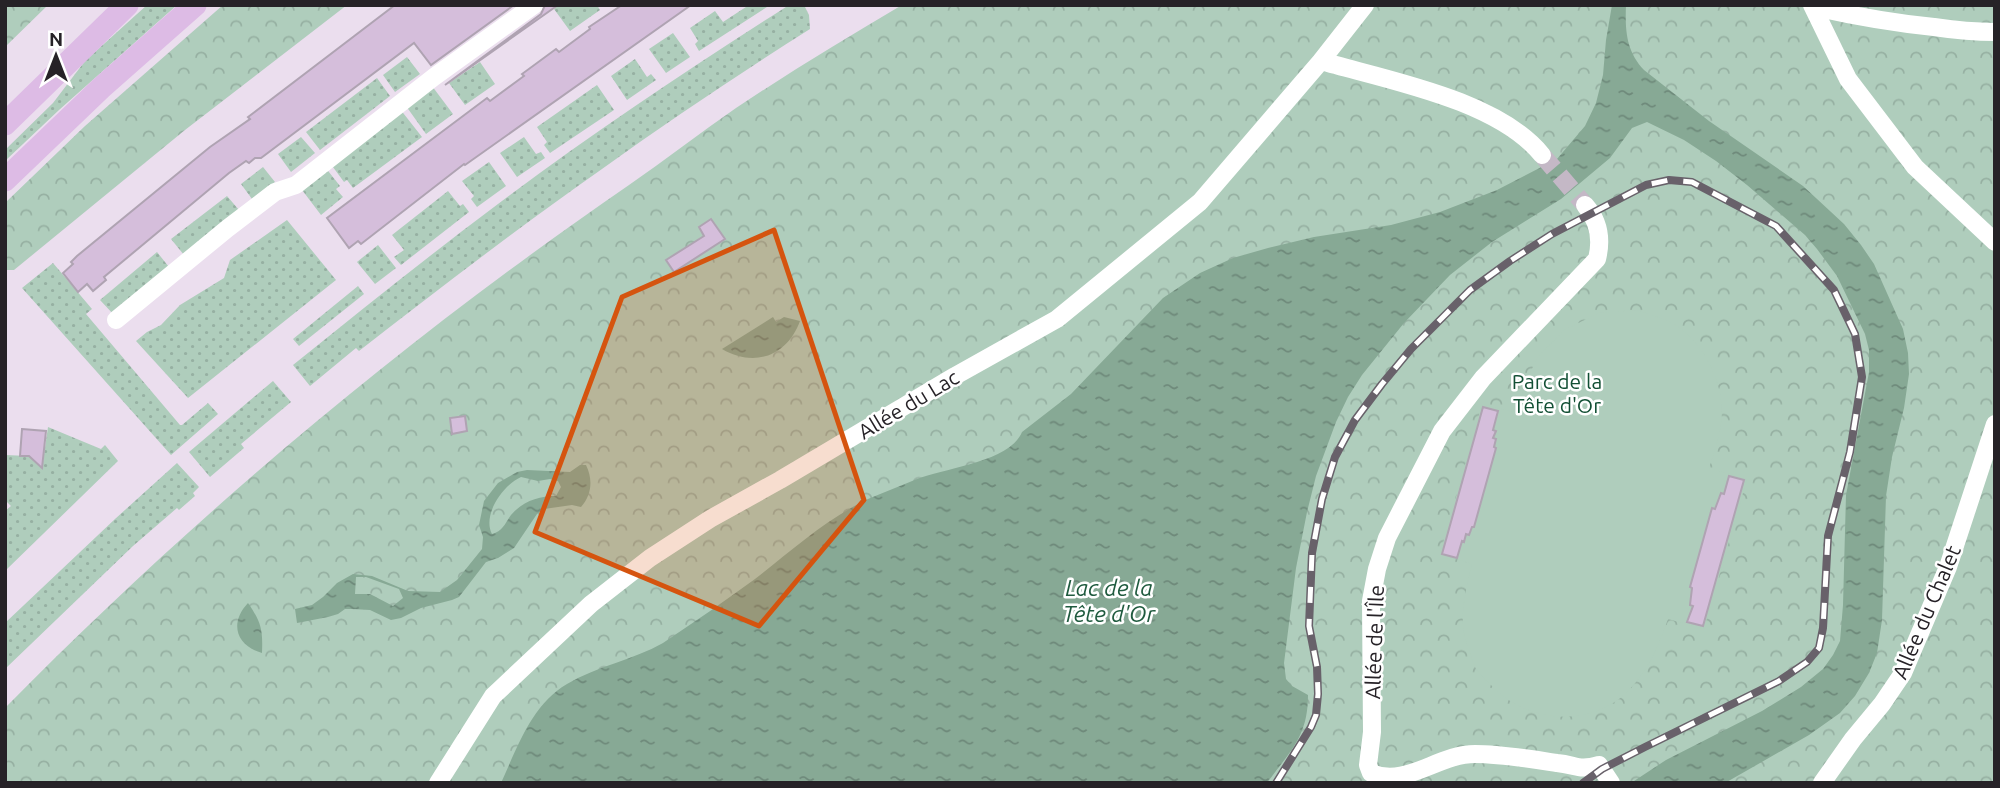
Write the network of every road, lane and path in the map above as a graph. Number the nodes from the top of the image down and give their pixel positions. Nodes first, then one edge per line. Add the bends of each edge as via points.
1 (127, 5) edge
2 (195, 5) edge
3 (534, 5) edge
4 (1365, 5) edge
5 (1813, 6) edge
6 (1995, 32) edge
7 (1321, 61) junction
8 (5, 124) edge
9 (1542, 155) tunnel mouth
10 (5, 180) edge
11 (1585, 205) tunnel mouth
12 (1995, 242) edge
13 (116, 320) dead end
14 (1995, 424) edge
15 (1610, 780) edge
16 (438, 783) edge
17 (1822, 783) edge

1 - 8 main road
2 - 10 main road
3 - 13 street via 296,185 275,192
4 - 7 street, Allée du Lac
5 - 6 street via 1908,24
5 - 12 street via 1848,79 1915,167
7 - 9 street via 1477,109 1518,131
7 - 16 street, Allée du Lac via 1200,202 1057,319 710,519 591,604 493,696
11 - 15 street, Allée de l'Île via 1595,217 1601,244 1597,259 1483,378 1442,431 1388,538 1371,601 1368,765 1371,774 1383,780 1473,754 1585,769 1599,765
14 - 17 street, Allée du Chalet via 1948,567 1903,673

